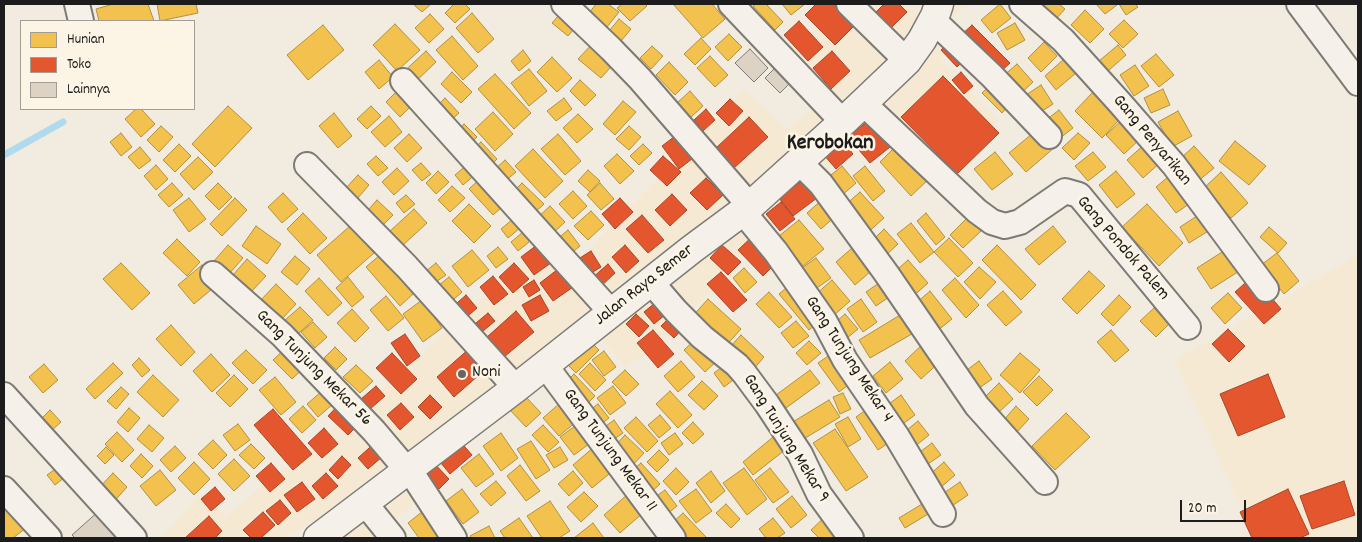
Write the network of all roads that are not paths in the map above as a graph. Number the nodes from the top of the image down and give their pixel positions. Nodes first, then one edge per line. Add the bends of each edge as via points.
1 (77, 4) edge
2 (564, 4) edge
3 (731, 4) edge
4 (849, 4) edge
5 (1022, 4) edge
6 (1299, 4) edge
7 (936, 12) edge
8 (81, 20) edge
9 (907, 60) junction
10 (403, 81) dead end
11 (1358, 83) edge
12 (863, 103) junction
13 (843, 122) junction
14 (1049, 136) dead end
15 (799, 162) junction
16 (307, 165) dead end
17 (746, 209) junction
18 (213, 274) dead end
19 (651, 282) junction
20 (1266, 290) dead end
21 (612, 313) junction
22 (1188, 327) dead end
23 (545, 365) junction
24 (516, 388) junction
25 (4, 395) edge
26 (408, 469) junction
27 (1045, 482) dead end
28 (4, 489) edge
29 (364, 502) junction
30 (943, 514) dead end
31 (49, 538) edge
32 (134, 538) edge
33 (318, 538) edge
34 (393, 538) edge
35 (454, 538) edge
36 (673, 538) edge
37 (851, 538) edge

1 - 8 street
2 - 17 street, Gang Tunjung Mekar 4 via 640,79
3 - 13 street
4 - 9 street
5 - 20 street, Gang Penyarikan via 1063,40 1174,166
6 - 11 street
7 - 9 street, Jalan Raya Semer
7 - 14 street
9 - 12 street, Jalan Raya Semer
10 - 21 street
12 - 13 street, Jalan Raya Semer
12 - 22 street, Gang Pondok Palem via 992,222 1005,226 1020,222 1065,191 1079,195
13 - 15 street, Jalan Raya Semer
15 - 17 street, Jalan Raya Semer
15 - 27 street via 821,184 886,273 977,406
16 - 24 street via 407,267
17 - 19 street, Jalan Raya Semer
17 - 30 street, Gang Tunjung Mekar 4 via 824,322
18 - 26 street, Gang Tunjung Mekar 56 via 282,335
19 - 21 street, Jalan Raya Semer
19 - 37 street, Gang Tunjung Mekar 9 via 702,337 744,373 800,454 819,494
21 - 23 street, Jalan Raya Semer
23 - 24 street, Jalan Raya Semer
23 - 36 street, Gang Tunjung Mekar 11
24 - 26 street, Jalan Raya Semer
25 - 32 street
26 - 29 street, Jalan Raya Semer
26 - 35 street, Gang Tunjung Mekar 56
28 - 31 street
29 - 33 street, Jalan Raya Semer
29 - 34 street

